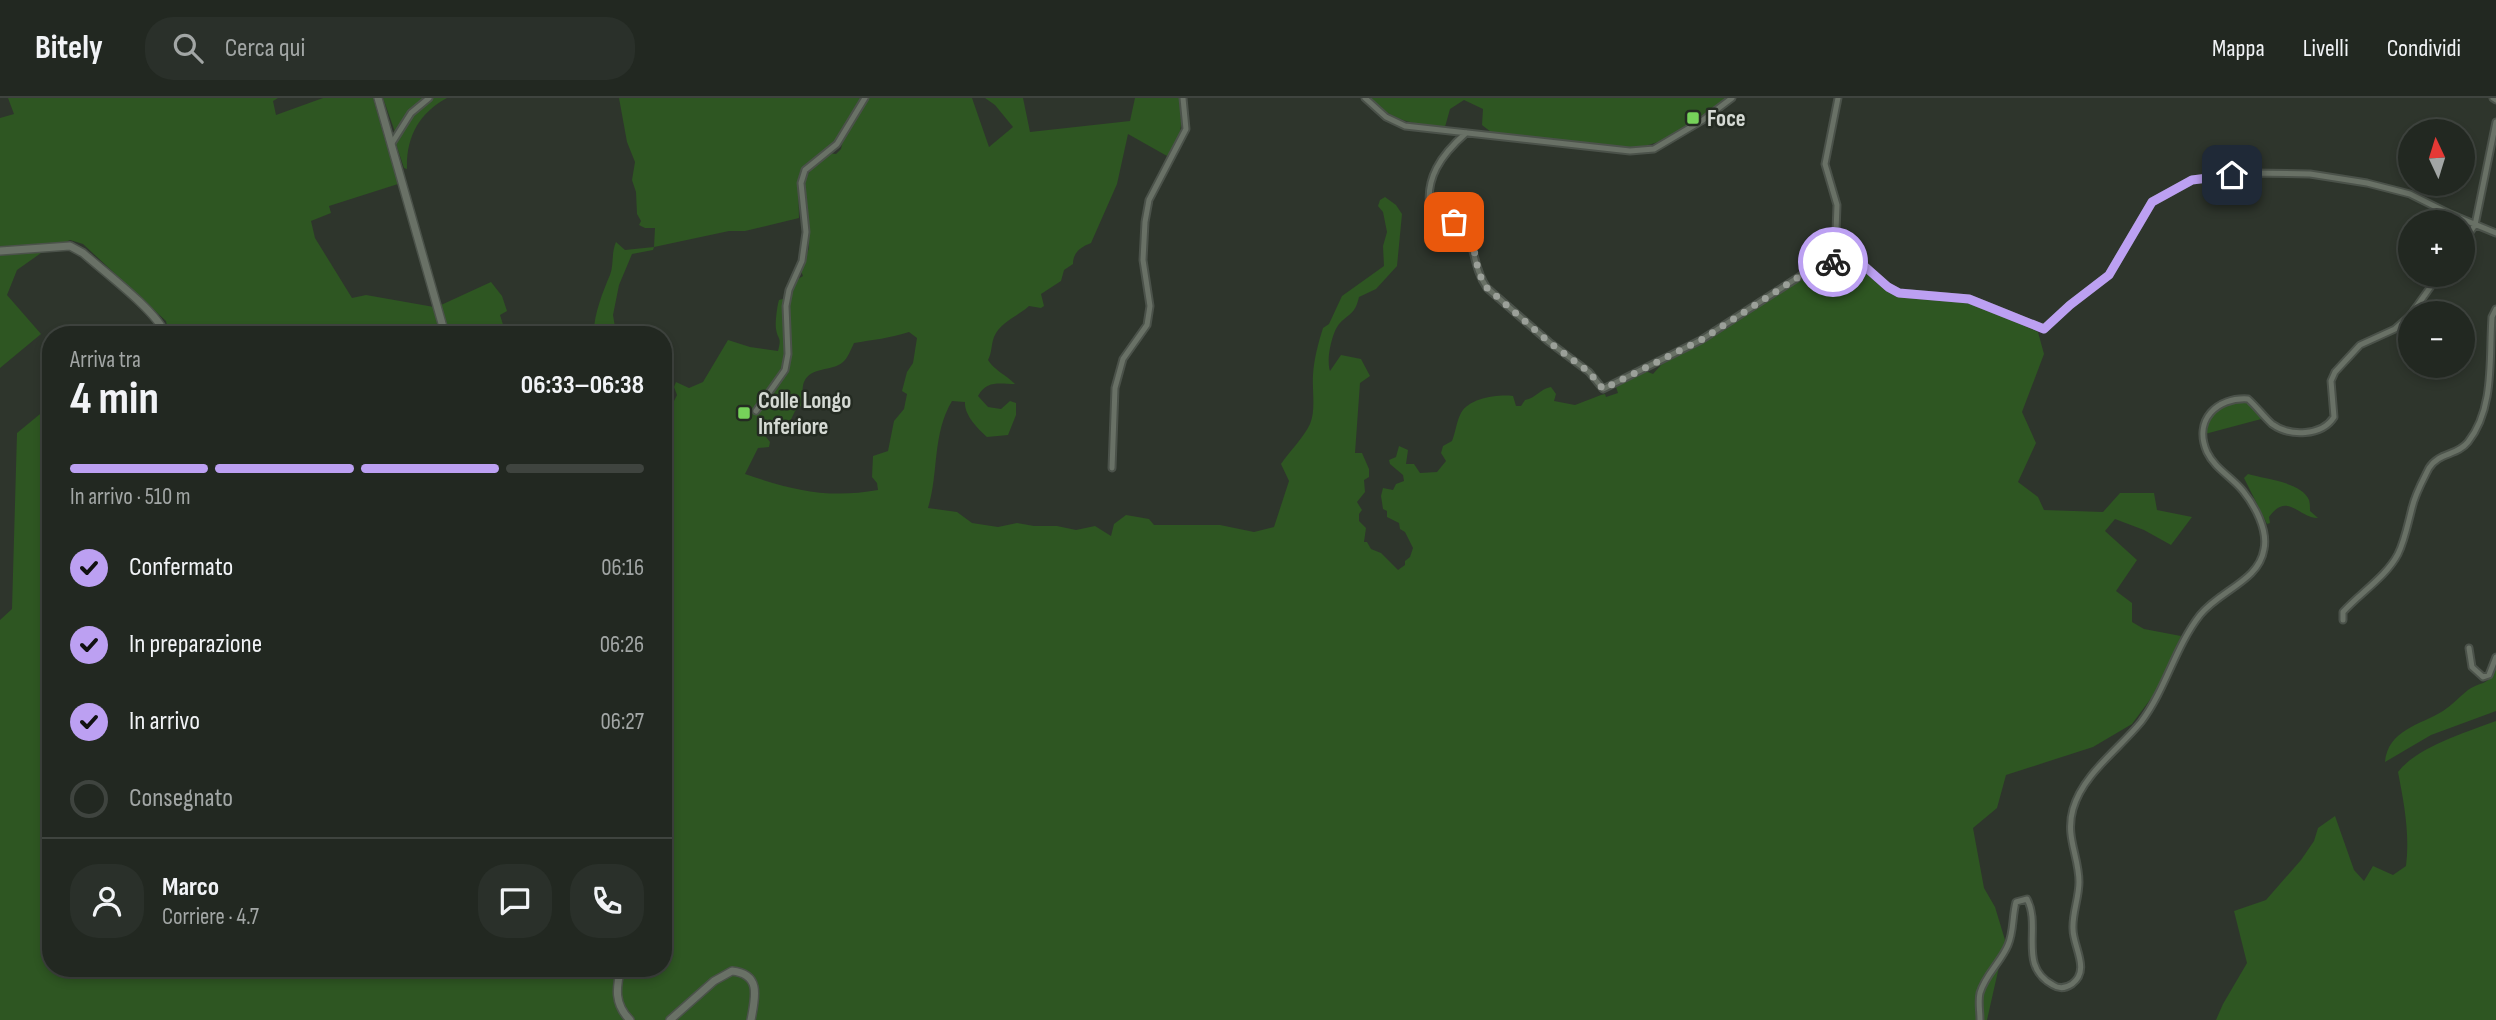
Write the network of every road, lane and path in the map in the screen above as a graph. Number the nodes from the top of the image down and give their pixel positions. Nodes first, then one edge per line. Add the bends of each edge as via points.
1 (378, 98) edge
2 (429, 98) edge
3 (864, 98) edge
4 (1183, 98) edge
5 (1365, 98) edge
6 (1732, 98) edge
7 (1838, 98) edge
8 (2496, 122) edge
9 (1466, 133) junction
10 (392, 143) junction
11 (2444, 210) edge
12 (2475, 225) joint
13 (2496, 233) edge
14 (0, 251) edge
15 (1828, 258) junction
16 (2496, 309) edge
17 (162, 326) edge
18 (443, 326) edge
19 (2398, 326) edge
20 (756, 411) dead end
21 (1112, 468) dead end
22 (2343, 620) dead end
23 (2469, 648) dead end
24 (2496, 657) edge
25 (619, 977) edge
26 (630, 1020) edge
27 (670, 1020) edge
28 (751, 1020) edge
29 (1980, 1020) edge

1 - 10 main road
2 - 10 street via 411,113
3 - 20 street via 837,144 805,170 801,183 806,232 802,261 786,306 785,370
4 - 21 street via 1186,129 1149,200 1143,260 1149,316 1123,359 1115,388
5 - 9 street via 1386,117 1405,126
6 - 9 street via 1654,149 1630,151
7 - 15 street via 1825,164 1837,205
8 - 12 street
9 - 15 street via 1435,168 1429,188 1431,213 1454,222 1469,237 1487,288 1589,372 1603,389 1701,340
10 - 18 main road
11 - 15 street via 2410,194 2310,174 2252,173 2192,180 2152,202 2109,275 2044,329 1969,299 1899,293 1862,264
12 - 13 street
14 - 17 main road via 70,246
16 - 22 street via 2491,317 2489,387 2477,428 2467,444 2442,455 2431,466 2412,505 2400,551 2343,612
19 - 29 street via 2360,345 2335,372 2331,381 2334,417 2324,428 2285,430 2270,422 2248,399 2225,401 2211,410 2204,425 2204,442 2212,461 2243,491 2262,524 2266,537 2260,564 2199,615 2153,704 2085,785 2073,808 2069,835 2079,880 2073,930 2081,962 2076,981 2066,988 2044,979 2030,949 2031,907 2026,899 2016,902 2007,949 1979,995
23 - 24 street via 2472,667 2483,677
25 - 26 main road via 616,996
27 - 28 main road via 732,971 743,973 753,983

